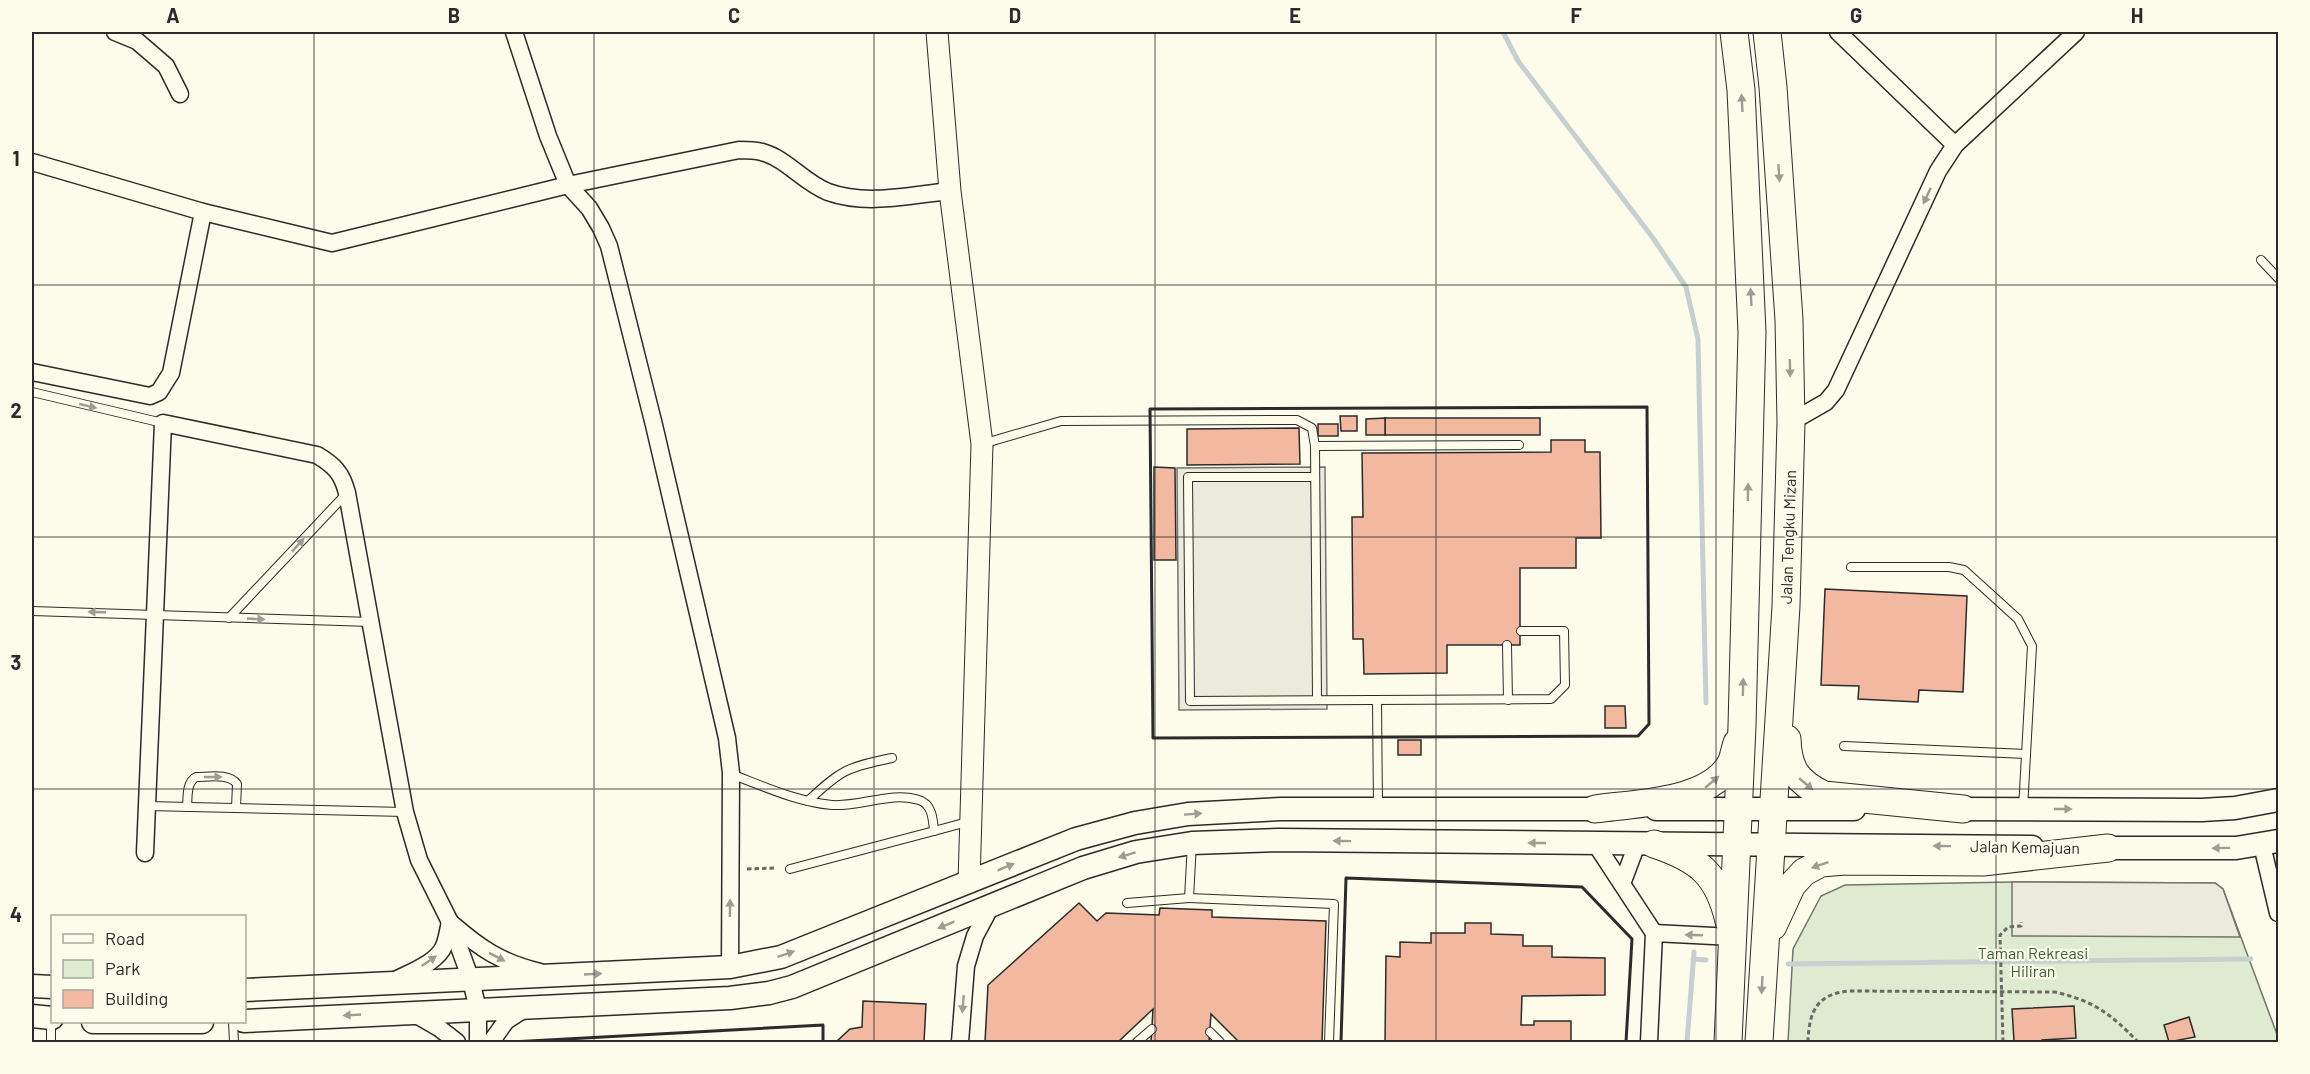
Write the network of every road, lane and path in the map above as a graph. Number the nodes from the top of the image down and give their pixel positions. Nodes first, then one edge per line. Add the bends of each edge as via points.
1 (115, 32) edge
2 (514, 32) edge
3 (937, 32) edge
4 (1734, 32) edge
5 (1767, 32) edge
6 (1838, 32) edge
7 (2076, 32) edge
8 (180, 94) dead end
9 (1955, 145) junction
10 (32, 162) edge
11 (568, 184) junction
12 (950, 191) junction
13 (203, 212) junction
14 (2261, 260) dead end
15 (2278, 278) edge
16 (32, 372) edge
17 (32, 392) edge
18 (1791, 422) junction
19 (164, 423) junction
20 (982, 444) junction
21 (1520, 445) dead end
22 (1315, 446) junction
23 (1315, 477) junction
24 (347, 493) junction
25 (1851, 567) dead end
26 (1786, 606) junction
27 (32, 611) edge
28 (155, 615) junction
29 (229, 618) junction
30 (371, 622) junction
31 (1521, 631) dead end
32 (1508, 645) dead end
33 (1317, 700) junction
34 (1377, 700) junction
35 (1508, 700) junction
36 (1742, 726) junction
37 (1844, 746) dead end
38 (2026, 754) junction
39 (892, 758) dead end
40 (731, 773) junction
41 (2278, 800) edge
42 (808, 801) junction
43 (147, 806) junction
44 (187, 807) junction
45 (236, 808) junction
46 (1773, 808) junction
47 (1378, 809) junction
48 (1595, 809) junction
49 (1739, 809) junction
50 (1963, 809) junction
51 (2023, 809) junction
52 (405, 812) junction
53 (971, 821) junction
54 (934, 831) junction
55 (1192, 843) junction
56 (1595, 843) junction
57 (1737, 843) junction
58 (1771, 843) junction
59 (2270, 843) edge
60 (1646, 844) junction
61 (2108, 848) junction
62 (145, 853) dead end
63 (790, 868) joint
64 (731, 871) junction
65 (969, 882) junction
66 (1622, 884) junction
67 (1190, 898) junction
68 (1126, 903) dead end
69 (990, 908) junction
70 (2278, 913) edge
71 (450, 922) junction
72 (2021, 922) dead end
73 (1654, 933) junction
74 (1733, 937) junction
75 (1764, 955) junction
76 (730, 967) junction
77 (554, 976) junction
78 (471, 981) junction
79 (389, 984) junction
80 (32, 986) edge
81 (51, 987) edge
82 (246, 990) edge
83 (2002, 993) junction
84 (527, 1007) junction
85 (478, 1010) junction
86 (411, 1012) junction
87 (45, 1017) edge
88 (246, 1021) edge
89 (233, 1023) edge
90 (1152, 1029) dead end
91 (1210, 1032) dead end
92 (51, 1042) edge
93 (234, 1042) edge
94 (457, 1042) edge
95 (478, 1042) edge
96 (491, 1042) edge
97 (960, 1042) edge
98 (1137, 1042) edge
99 (1221, 1042) edge
100 (1329, 1042) edge
101 (1649, 1042) edge
102 (1728, 1042) edge
103 (1759, 1042) edge
104 (1808, 1042) edge
105 (2003, 1042) edge
106 (2138, 1042) edge

1 - 8 street via 137,41 166,66
2 - 11 street
3 - 12 street
36 -> 4 highway via 1752,332 1741,90
5 -> 18 highway, Jalan Tengku Mizan via 1789,320
6 - 9 street
7 - 9 street
9 -> 18 street via 1938,171 1836,390 1826,402
10 - 13 street
11 - 12 street via 739,150 761,151 818,187 853,199
11 - 13 street via 332,243
11 - 40 street via 589,208 609,246 727,738
12 - 20 street
13 - 16 street via 171,373 159,392 150,396
14 - 15 lane
17 -> 19 lane
18 - 26 highway, Jalan Tengku Mizan
19 - 24 street via 317,455 342,475
19 - 28 street
20 - 22 lane via 1060,421 1297,420 1312,428
20 - 53 street
21 - 22 lane
22 - 23 lane
23 - 33 lane
23 - 33 lane via 1188,477 1189,627 1190,701
29 -> 24 lane
24 - 30 street
25 - 38 lane via 1964,570 2018,619 2032,646
26 - 46 highway, Jalan Tengku Mizan
26 -> 50 highway via 1788,756 1795,774 1807,787 1824,795
28 -> 27 lane
28 - 29 lane
28 - 43 street
29 -> 30 lane
30 - 52 street
31 - 35 lane via 1564,631 1565,685 1551,699
32 - 35 lane
33 - 34 lane
34 - 35 lane
34 - 47 lane
48 -> 36 highway via 1689,795 1704,789 1731,762
36 - 49 highway
37 - 38 lane
38 - 51 lane
39 - 42 lane via 842,771
40 - 42 lane
40 - 64 street
51 -> 41 main road via 2202,810
42 - 54 lane via 834,805 896,798 920,800 933,817
43 - 44 lane
43 - 62 street
44 - 45 lane
44 -> 45 lane via 192,780 227,777 237,784
45 - 52 lane
46 - 49 main road
46 - 50 main road
46 - 58 highway, Jalan Tengku Mizan
47 - 48 main road
65 -> 47 main road via 1076,839 1134,823 1188,814
48 - 49 main road
49 - 57 highway
50 - 51 main road
52 - 71 street via 419,860
53 - 54 lane
53 - 65 street
54 - 63 lane
56 -> 55 main road, Jalan Kemajuan
55 - 67 lane
55 -> 69 main road, Jalan Kemajuan via 1136,852 1083,868
56 - 60 main road, Jalan Kemajuan
56 - 66 street
57 - 58 main road, Jalan Kemajuan
57 - 60 main road, Jalan Kemajuan
57 - 74 highway
61 -> 58 main road, Jalan Kemajuan
58 - 75 highway, Jalan Tengku Mizan
59 -> 61 main road, Jalan Kemajuan via 2236,848
59 - 70 street
60 - 66 street
60 - 74 highway via 1692,860 1710,876 1724,897
61 -> 75 highway via 1983,862 1821,863 1804,872 1792,885
63 - 64 path
76 -> 64 street
76 -> 65 main road via 781,957
66 - 73 street
67 - 68 lane
67 - 100 lane via 1334,904
69 -> 84 main road, Jalan Kemajuan via 769,993
69 -> 97 street via 975,936 966,966
71 -> 77 street via 508,963
71 - 78 street
79 -> 71 street via 440,953
72 - 83 path via 2021,926 2008,927 2000,934
74 -> 73 street
73 - 101 street
74 - 102 highway
75 -> 103 highway, Jalan Tengku Mizan
77 -> 76 main road
77 - 78 main road
78 - 79 main road
78 - 85 street
79 - 82 main road
80 - 81 main road
83 - 104 path via 1833,992 1821,1000 1812,1015
83 - 105 path
83 - 106 path via 2055,992 2078,997 2118,1021
84 - 85 main road, Jalan Kemajuan
84 - 96 street via 506,1021
85 - 86 main road, Jalan Kemajuan
85 - 95 street
86 -> 88 main road, Jalan Kemajuan
86 - 94 street
87 - 92 lane
89 - 93 lane
90 - 98 lane
91 - 99 lane

